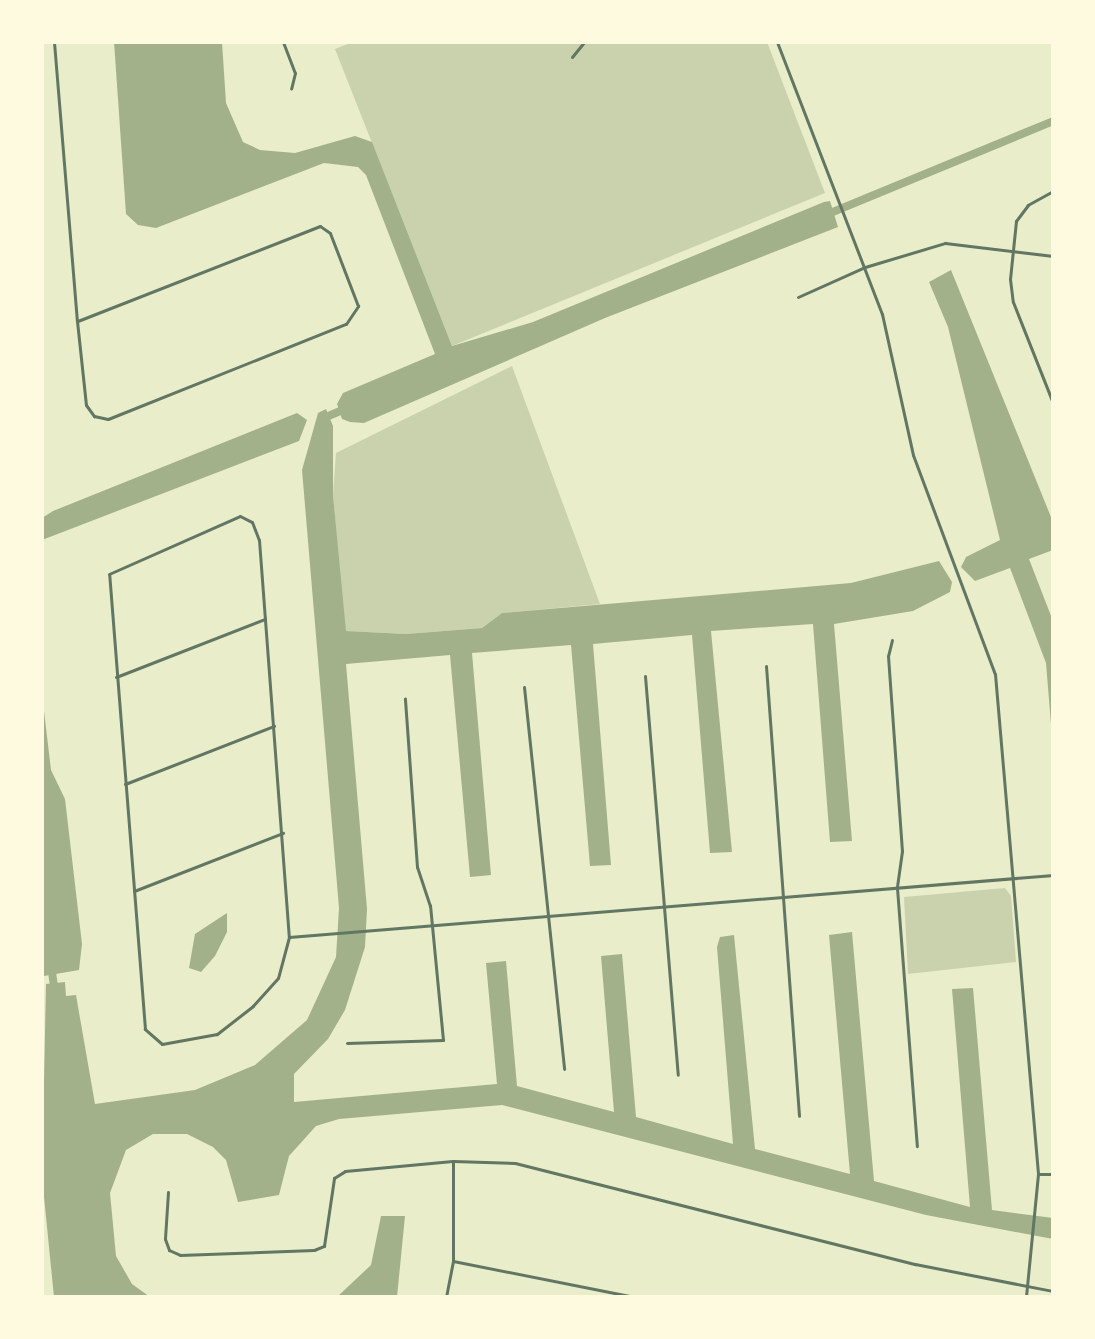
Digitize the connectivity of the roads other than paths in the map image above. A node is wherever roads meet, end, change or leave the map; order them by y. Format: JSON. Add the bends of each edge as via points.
{"nodes":[{"id":1,"x":54,"y":42,"type":"edge"},
{"id":2,"x":283,"y":42,"type":"edge"},
{"id":3,"x":584,"y":42,"type":"edge"},
{"id":4,"x":777,"y":42,"type":"edge"},
{"id":5,"x":572,"y":57,"type":"dead end"},
{"id":6,"x":291,"y":88,"type":"dead end"},
{"id":7,"x":1053,"y":191,"type":"edge"},
{"id":8,"x":1012,"y":250,"type":"junction"},
{"id":9,"x":1053,"y":256,"type":"edge"},
{"id":10,"x":865,"y":267,"type":"junction"},
{"id":11,"x":798,"y":297,"type":"dead end"},
{"id":12,"x":77,"y":321,"type":"junction"},
{"id":13,"x":1053,"y":403,"type":"edge"},
{"id":14,"x":265,"y":619,"type":"junction"},
{"id":15,"x":892,"y":640,"type":"dead end"},
{"id":16,"x":766,"y":666,"type":"dead end"},
{"id":17,"x":645,"y":676,"type":"dead end"},
{"id":18,"x":117,"y":677,"type":"junction"},
{"id":19,"x":524,"y":687,"type":"dead end"},
{"id":20,"x":405,"y":698,"type":"dead end"},
{"id":21,"x":274,"y":726,"type":"junction"},
{"id":22,"x":125,"y":784,"type":"junction"},
{"id":23,"x":283,"y":833,"type":"junction"},
{"id":24,"x":1053,"y":875,"type":"edge"},
{"id":25,"x":1014,"y":878,"type":"junction"},
{"id":26,"x":897,"y":888,"type":"junction"},
{"id":27,"x":134,"y":891,"type":"junction"},
{"id":28,"x":783,"y":899,"type":"junction"},
{"id":29,"x":666,"y":908,"type":"junction"},
{"id":30,"x":548,"y":917,"type":"junction"},
{"id":31,"x":433,"y":927,"type":"junction"},
{"id":32,"x":289,"y":937,"type":"junction"},
{"id":33,"x":346,"y":1043,"type":"dead end"},
{"id":34,"x":564,"y":1069,"type":"dead end"},
{"id":35,"x":678,"y":1075,"type":"dead end"},
{"id":36,"x":799,"y":1116,"type":"dead end"},
{"id":37,"x":917,"y":1146,"type":"dead end"},
{"id":38,"x":453,"y":1161,"type":"junction"},
{"id":39,"x":1038,"y":1173,"type":"junction"},
{"id":40,"x":1053,"y":1174,"type":"edge"},
{"id":41,"x":168,"y":1192,"type":"dead end"},
{"id":42,"x":453,"y":1261,"type":"junction"},
{"id":43,"x":1027,"y":1288,"type":"junction"},
{"id":44,"x":1053,"y":1291,"type":"edge"},
{"id":45,"x":446,"y":1297,"type":"edge"},
{"id":46,"x":634,"y":1297,"type":"edge"},
{"id":47,"x":1026,"y":1297,"type":"edge"}],
"edges":[{"from":1,"to":12,"type":"street"},
{"from":2,"to":6,"type":"street","via":[[295,73]]},
{"from":3,"to":5,"type":"street"},
{"from":4,"to":10,"type":"street"},
{"from":7,"to":8,"type":"street","via":[[1028,205],[1016,220]]},
{"from":8,"to":9,"type":"street"},
{"from":8,"to":10,"type":"street","via":[[945,243]]},
{"from":8,"to":13,"type":"street","via":[[1013,302]]},
{"from":10,"to":11,"type":"street"},
{"from":10,"to":25,"type":"street","via":[[893,356],[913,456],[995,674]]},
{"from":12,"to":12,"type":"street","via":[[320,226],[330,233],[358,306],[346,324],[108,419],[94,416],[86,405]]},
{"from":14,"to":18,"type":"street"},
{"from":14,"to":18,"type":"street","via":[[259,540],[252,522],[240,516],[109,574]]},
{"from":14,"to":21,"type":"street"},
{"from":15,"to":26,"type":"street","via":[[888,656],[902,851]]},
{"from":16,"to":28,"type":"street"},
{"from":17,"to":29,"type":"street"},
{"from":18,"to":22,"type":"street"},
{"from":19,"to":30,"type":"street"},
{"from":20,"to":31,"type":"street","via":[[417,867]]},
{"from":21,"to":22,"type":"street"},
{"from":21,"to":23,"type":"street"},
{"from":22,"to":27,"type":"street"},
{"from":23,"to":27,"type":"street"},
{"from":23,"to":32,"type":"street"},
{"from":24,"to":25,"type":"street"},
{"from":25,"to":26,"type":"street"},
{"from":25,"to":39,"type":"street"},
{"from":26,"to":28,"type":"street"},
{"from":26,"to":37,"type":"street"},
{"from":27,"to":32,"type":"street","via":[[145,1029],[162,1044],[217,1034],[278,978]]},
{"from":28,"to":29,"type":"street"},
{"from":28,"to":36,"type":"street"},
{"from":29,"to":30,"type":"street"},
{"from":29,"to":35,"type":"street"},
{"from":30,"to":31,"type":"street"},
{"from":30,"to":34,"type":"street"},
{"from":31,"to":32,"type":"street"},
{"from":31,"to":33,"type":"street","via":[[443,1040]]},
{"from":38,"to":41,"type":"street","via":[[345,1171],[334,1178],[324,1246],[314,1250],[180,1255],[169,1250],[165,1239]]},
{"from":38,"to":42,"type":"street"},
{"from":38,"to":43,"type":"street","via":[[554,1171]]},
{"from":39,"to":40,"type":"street"},
{"from":39,"to":43,"type":"street"},
{"from":42,"to":45,"type":"street"},
{"from":42,"to":46,"type":"street"},
{"from":43,"to":44,"type":"street"},
{"from":43,"to":47,"type":"street"}]}
